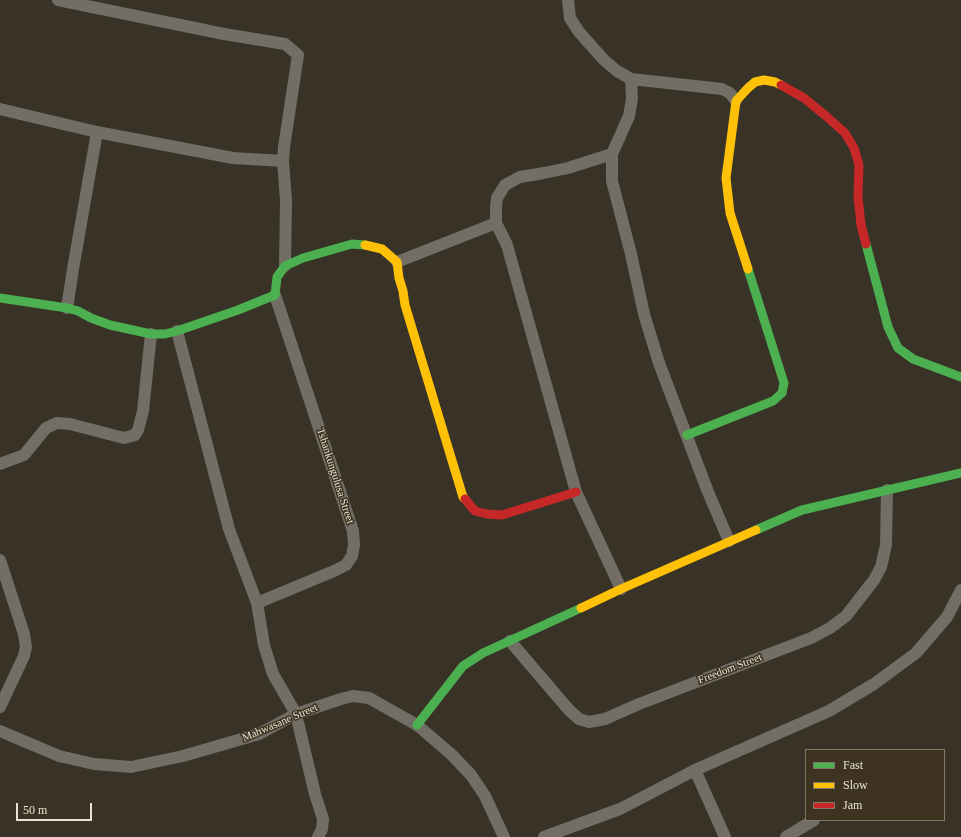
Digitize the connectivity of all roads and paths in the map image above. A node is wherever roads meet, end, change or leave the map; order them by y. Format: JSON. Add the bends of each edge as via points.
{"nodes":[{"id":1,"x":58,"y":0,"type":"edge"},
{"id":2,"x":568,"y":0,"type":"edge"},
{"id":3,"x":631,"y":79,"type":"junction"},
{"id":4,"x":736,"y":101,"type":"junction"},
{"id":5,"x":0,"y":109,"type":"edge"},
{"id":6,"x":97,"y":132,"type":"junction"},
{"id":7,"x":612,"y":154,"type":"junction"},
{"id":8,"x":283,"y":161,"type":"junction"},
{"id":9,"x":496,"y":223,"type":"junction"},
{"id":10,"x":398,"y":262,"type":"junction"},
{"id":11,"x":285,"y":266,"type":"junction"},
{"id":12,"x":275,"y":295,"type":"junction"},
{"id":13,"x":0,"y":298,"type":"edge"},
{"id":14,"x":67,"y":308,"type":"junction"},
{"id":15,"x":177,"y":331,"type":"junction"},
{"id":16,"x":151,"y":334,"type":"junction"},
{"id":17,"x":961,"y":377,"type":"edge"},
{"id":18,"x":687,"y":435,"type":"junction"},
{"id":19,"x":0,"y":464,"type":"edge"},
{"id":20,"x":961,"y":473,"type":"edge"},
{"id":21,"x":887,"y":490,"type":"junction"},
{"id":22,"x":576,"y":492,"type":"junction"},
{"id":23,"x":729,"y":541,"type":"junction"},
{"id":24,"x":0,"y":560,"type":"edge"},
{"id":25,"x":621,"y":589,"type":"junction"},
{"id":26,"x":961,"y":590,"type":"edge"},
{"id":27,"x":257,"y":603,"type":"junction"},
{"id":28,"x":510,"y":640,"type":"junction"},
{"id":29,"x":0,"y":707,"type":"edge"},
{"id":30,"x":296,"y":714,"type":"junction"},
{"id":31,"x":416,"y":725,"type":"junction"},
{"id":32,"x":0,"y":731,"type":"edge"},
{"id":33,"x":695,"y":770,"type":"junction"},
{"id":34,"x":812,"y":821,"type":"edge"},
{"id":35,"x":318,"y":837,"type":"edge"},
{"id":36,"x":504,"y":837,"type":"edge"},
{"id":37,"x":544,"y":837,"type":"edge"},
{"id":38,"x":725,"y":837,"type":"edge"},
{"id":39,"x":786,"y":837,"type":"edge"}],
"edges":[{"from":1,"to":8,"type":"street","via":[[285,44],[298,55]]},
{"from":2,"to":3,"type":"street","via":[[570,18],[579,32],[604,60]]},
{"from":3,"to":4,"type":"street","via":[[722,89],[730,93]]},
{"from":3,"to":7,"type":"street","via":[[632,98],[629,116]]},
{"from":4,"to":17,"type":"street","via":[[755,82],[775,82],[804,98],[845,132],[854,148],[859,165],[858,198],[861,225],[888,327],[898,348],[912,359]]},
{"from":4,"to":18,"type":"street","via":[[726,178],[730,213],[784,383],[782,393],[773,401]]},
{"from":5,"to":6,"type":"street"},
{"from":6,"to":8,"type":"street","via":[[233,158]]},
{"from":6,"to":14,"type":"street"},
{"from":7,"to":9,"type":"street","via":[[568,168],[520,177],[505,185],[496,206]]},
{"from":7,"to":18,"type":"street","via":[[612,182],[644,314],[659,363]]},
{"from":8,"to":11,"type":"street","via":[[286,202]]},
{"from":9,"to":10,"type":"street"},
{"from":9,"to":22,"type":"street","via":[[507,245]]},
{"from":10,"to":11,"type":"street","via":[[382,249],[352,244]]},
{"from":10,"to":22,"type":"street","via":[[405,305],[464,497],[469,505],[475,511],[502,514]]},
{"from":11,"to":12,"type":"street","via":[[277,277]]},
{"from":12,"to":15,"type":"street"},
{"from":12,"to":27,"type":"street","name":"Tshankungulusa Street","via":[[353,530],[354,545],[352,556],[346,565]]},
{"from":13,"to":14,"type":"street"},
{"from":14,"to":16,"type":"street","via":[[110,325]]},
{"from":15,"to":16,"type":"street"},
{"from":15,"to":27,"type":"street","via":[[229,529]]},
{"from":16,"to":19,"type":"street","via":[[143,411],[135,435],[124,438],[57,423],[46,428],[24,455]]},
{"from":18,"to":23,"type":"street"},
{"from":20,"to":21,"type":"street"},
{"from":21,"to":23,"type":"street","via":[[802,510]]},
{"from":21,"to":28,"type":"street","name":"Freedom Street","via":[[886,545],[881,567],[846,616],[811,638],[605,719],[589,722],[579,719],[569,710]]},
{"from":22,"to":25,"type":"street"},
{"from":23,"to":25,"type":"street"},
{"from":24,"to":29,"type":"street","via":[[26,647]]},
{"from":25,"to":28,"type":"street"},
{"from":26,"to":33,"type":"street","via":[[947,617],[916,653],[874,684],[829,711]]},
{"from":27,"to":30,"type":"street","via":[[264,645],[273,674]]},
{"from":28,"to":31,"type":"street","via":[[463,666]]},
{"from":30,"to":31,"type":"street","name":"Mahwasane Street","via":[[353,696],[369,698]]},
{"from":30,"to":32,"type":"street","name":"Mahwasane Street","via":[[258,734],[183,756],[131,767],[94,764],[59,756]]},
{"from":30,"to":35,"type":"street","via":[[323,819]]},
{"from":31,"to":36,"type":"street","name":"Mahwasane Street","via":[[451,754],[470,776],[485,796]]},
{"from":33,"to":37,"type":"street","via":[[620,809]]},
{"from":33,"to":38,"type":"street"},
{"from":34,"to":39,"type":"street"}]}
